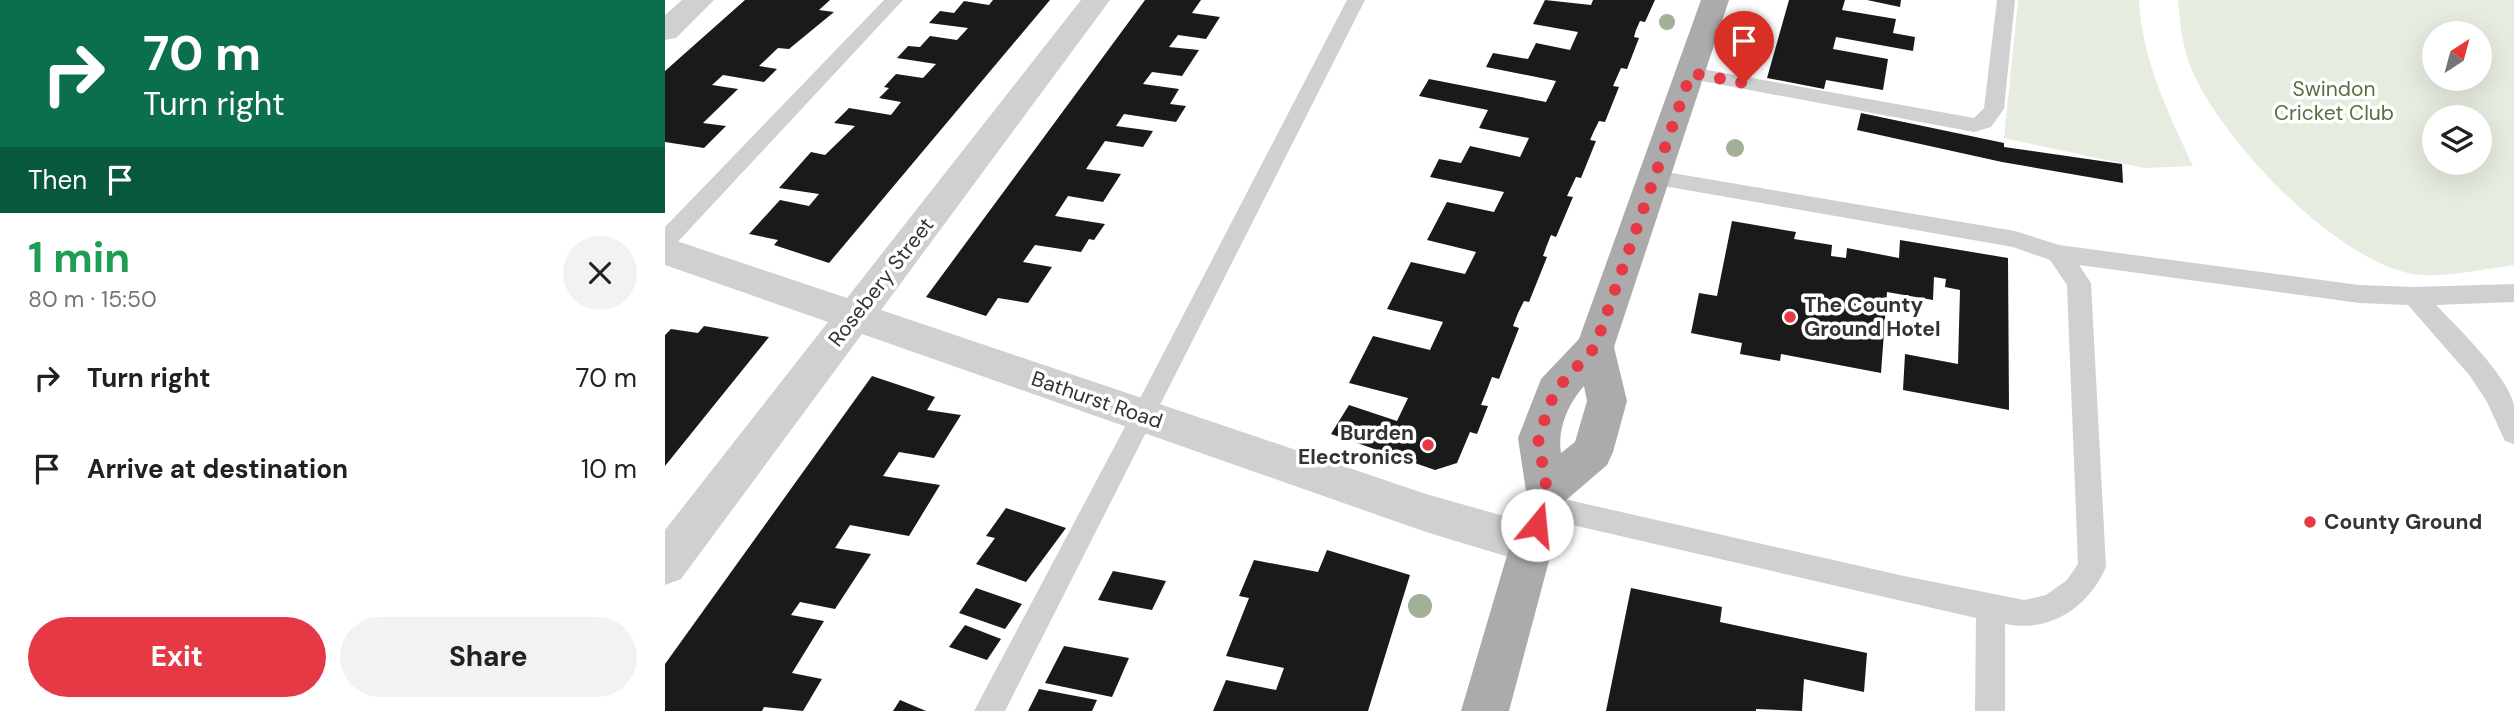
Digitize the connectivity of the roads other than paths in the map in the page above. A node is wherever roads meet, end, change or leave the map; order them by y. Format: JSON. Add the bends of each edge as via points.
{"nodes":[{"id":1,"x":700,"y":0,"type":"edge"},
{"id":2,"x":894,"y":0,"type":"edge"},
{"id":3,"x":1096,"y":0,"type":"edge"},
{"id":4,"x":1356,"y":0,"type":"edge"},
{"id":5,"x":1715,"y":0,"type":"edge"},
{"id":6,"x":2006,"y":0,"type":"edge"},
{"id":7,"x":665,"y":31,"type":"edge"},
{"id":8,"x":1691,"y":73,"type":"junction"},
{"id":9,"x":1654,"y":178,"type":"junction"},
{"id":10,"x":665,"y":241,"type":"edge"},
{"id":11,"x":665,"y":251,"type":"edge"},
{"id":12,"x":2058,"y":254,"type":"junction"},
{"id":13,"x":2514,"y":293,"type":"edge"},
{"id":14,"x":2414,"y":296,"type":"junction"},
{"id":15,"x":855,"y":316,"type":"junction"},
{"id":16,"x":1595,"y":347,"type":"junction"},
{"id":17,"x":1144,"y":416,"type":"junction"},
{"id":18,"x":2514,"y":433,"type":"edge"},
{"id":19,"x":1540,"y":514,"type":"junction"},
{"id":20,"x":665,"y":564,"type":"edge"},
{"id":21,"x":1991,"y":610,"type":"junction"},
{"id":22,"x":989,"y":711,"type":"edge"},
{"id":23,"x":1485,"y":711,"type":"edge"},
{"id":24,"x":1990,"y":711,"type":"edge"}],
"edges":[{"from":1,"to":7,"type":"street"},
{"from":2,"to":10,"type":"lane"},
{"from":3,"to":15,"type":"street","name":"Rosebery Street"},
{"from":4,"to":17,"type":"lane"},
{"from":5,"to":8,"type":"main road"},
{"from":6,"to":8,"type":"lane","via":[[1994,108],[1984,122],[1974,125]]},
{"from":8,"to":9,"type":"main road"},
{"from":9,"to":12,"type":"lane","via":[[2015,239]]},
{"from":9,"to":16,"type":"main road"},
{"from":11,"to":15,"type":"street","name":"Bathurst Road"},
{"from":12,"to":14,"type":"lane","via":[[2273,284]]},
{"from":12,"to":21,"type":"lane","via":[[2079,283],[2092,567],[2077,590],[2052,608],[2024,614]]},
{"from":13,"to":14,"type":"lane"},
{"from":14,"to":18,"type":"lane","via":[[2479,369]]},
{"from":15,"to":17,"type":"street","name":"Bathurst Road"},
{"from":15,"to":20,"type":"street","name":"Rosebery Street"},
{"from":16,"to":19,"type":"main road","via":[[1555,391],[1538,438]]},
{"from":16,"to":19,"type":"main road","via":[[1607,401],[1592,452]]},
{"from":17,"to":19,"type":"street","name":"Bathurst Road","via":[[1426,513]]},
{"from":17,"to":22,"type":"lane"},
{"from":19,"to":21,"type":"lane"},
{"from":19,"to":23,"type":"main road"},
{"from":21,"to":24,"type":"lane"}]}
